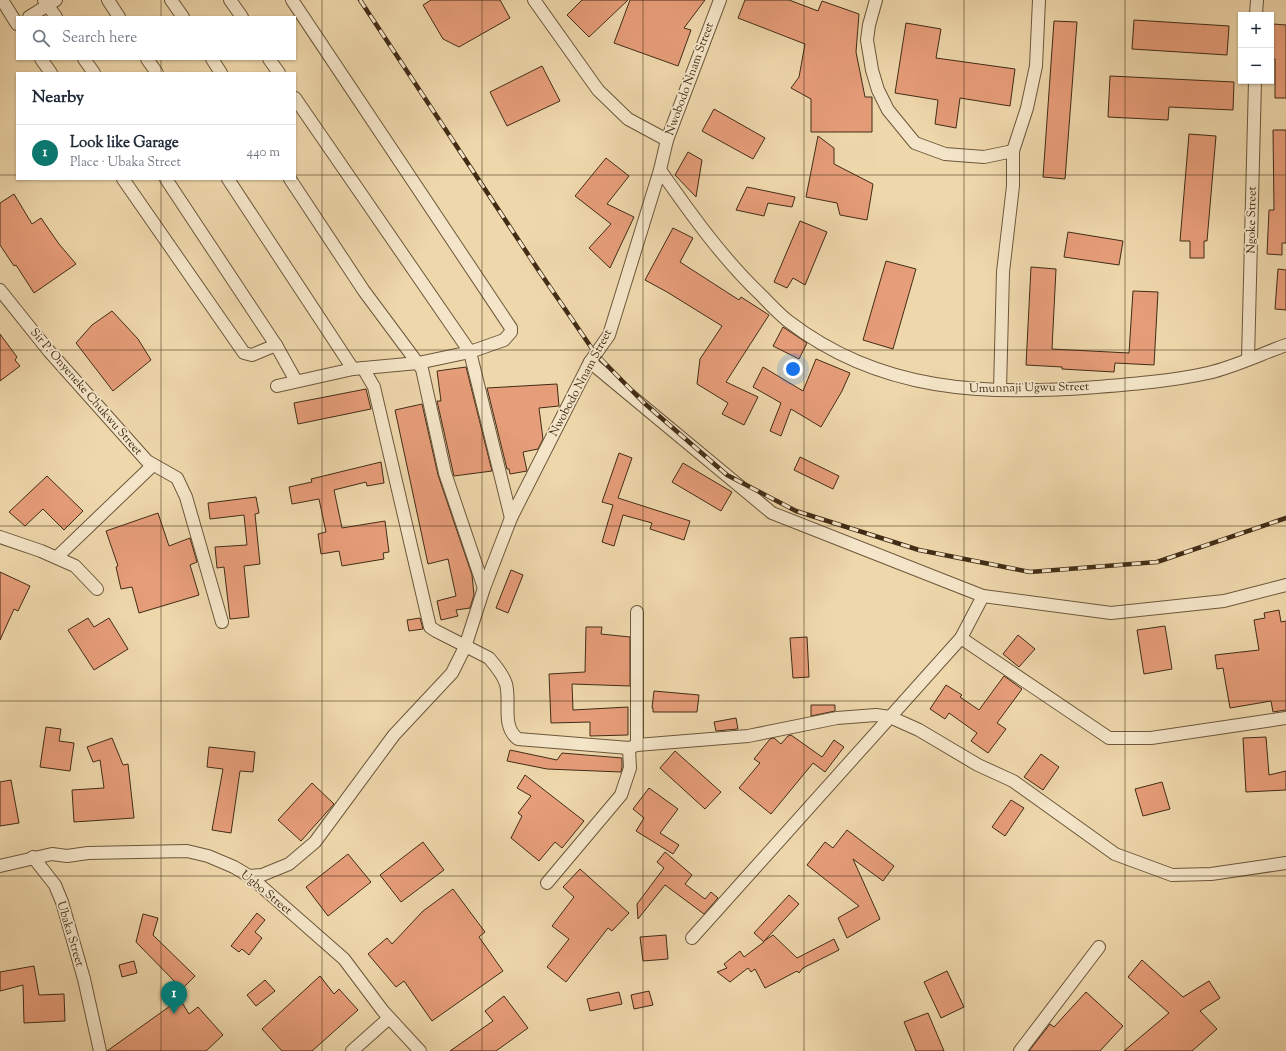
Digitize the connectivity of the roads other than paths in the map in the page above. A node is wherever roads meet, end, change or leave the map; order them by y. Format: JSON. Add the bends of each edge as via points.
{"nodes":[{"id":1,"x":2,"y":0,"type":"edge"},
{"id":2,"x":108,"y":0,"type":"edge"},
{"id":3,"x":171,"y":0,"type":"edge"},
{"id":4,"x":230,"y":0,"type":"edge"},
{"id":5,"x":292,"y":0,"type":"edge"},
{"id":6,"x":534,"y":0,"type":"edge"},
{"id":7,"x":720,"y":0,"type":"edge"},
{"id":8,"x":876,"y":0,"type":"edge"},
{"id":9,"x":1039,"y":0,"type":"edge"},
{"id":10,"x":1257,"y":0,"type":"edge"},
{"id":11,"x":49,"y":2,"type":"edge"},
{"id":12,"x":1256,"y":12,"type":"edge"},
{"id":13,"x":30,"y":16,"type":"edge"},
{"id":14,"x":56,"y":16,"type":"edge"},
{"id":15,"x":118,"y":16,"type":"edge"},
{"id":16,"x":182,"y":16,"type":"edge"},
{"id":17,"x":241,"y":16,"type":"edge"},
{"id":18,"x":16,"y":22,"type":"edge"},
{"id":19,"x":42,"y":60,"type":"edge"},
{"id":20,"x":85,"y":60,"type":"edge"},
{"id":21,"x":148,"y":60,"type":"edge"},
{"id":22,"x":213,"y":60,"type":"edge"},
{"id":23,"x":271,"y":60,"type":"edge"},
{"id":24,"x":50,"y":72,"type":"edge"},
{"id":25,"x":93,"y":72,"type":"edge"},
{"id":26,"x":156,"y":72,"type":"edge"},
{"id":27,"x":220,"y":72,"type":"edge"},
{"id":28,"x":278,"y":72,"type":"edge"},
{"id":29,"x":1255,"y":84,"type":"edge"},
{"id":30,"x":296,"y":99,"type":"edge"},
{"id":31,"x":667,"y":140,"type":"junction"},
{"id":32,"x":1013,"y":151,"type":"junction"},
{"id":33,"x":660,"y":170,"type":"junction"},
{"id":34,"x":124,"y":180,"type":"edge"},
{"id":35,"x":167,"y":180,"type":"edge"},
{"id":36,"x":229,"y":180,"type":"edge"},
{"id":37,"x":291,"y":180,"type":"edge"},
{"id":38,"x":0,"y":290,"type":"edge"},
{"id":39,"x":276,"y":345,"type":"junction"},
{"id":40,"x":1286,"y":345,"type":"edge"},
{"id":41,"x":470,"y":352,"type":"junction"},
{"id":42,"x":1248,"y":359,"type":"junction"},
{"id":43,"x":590,"y":362,"type":"junction"},
{"id":44,"x":418,"y":363,"type":"junction"},
{"id":45,"x":358,"y":368,"type":"junction"},
{"id":46,"x":296,"y":381,"type":"junction"},
{"id":47,"x":277,"y":386,"type":"dead end"},
{"id":48,"x":1000,"y":390,"type":"junction"},
{"id":49,"x":153,"y":465,"type":"junction"},
{"id":50,"x":511,"y":518,"type":"junction"},
{"id":51,"x":0,"y":537,"type":"edge"},
{"id":52,"x":57,"y":557,"type":"junction"},
{"id":53,"x":1286,"y":585,"type":"edge"},
{"id":54,"x":484,"y":588,"type":"junction"},
{"id":55,"x":98,"y":589,"type":"dead end"},
{"id":56,"x":983,"y":596,"type":"junction"},
{"id":57,"x":637,"y":612,"type":"dead end"},
{"id":58,"x":222,"y":622,"type":"dead end"},
{"id":59,"x":961,"y":638,"type":"junction"},
{"id":60,"x":465,"y":647,"type":"junction"},
{"id":61,"x":890,"y":717,"type":"junction"},
{"id":62,"x":1286,"y":718,"type":"edge"},
{"id":63,"x":633,"y":747,"type":"junction"},
{"id":64,"x":33,"y":857,"type":"junction"},
{"id":65,"x":1286,"y":863,"type":"edge"},
{"id":66,"x":0,"y":866,"type":"edge"},
{"id":67,"x":249,"y":876,"type":"junction"},
{"id":68,"x":547,"y":883,"type":"dead end"},
{"id":69,"x":692,"y":938,"type":"dead end"},
{"id":70,"x":1099,"y":947,"type":"dead end"},
{"id":71,"x":389,"y":1018,"type":"junction"},
{"id":72,"x":100,"y":1051,"type":"edge"},
{"id":73,"x":352,"y":1051,"type":"edge"},
{"id":74,"x":420,"y":1051,"type":"edge"},
{"id":75,"x":1020,"y":1051,"type":"edge"}],
"edges":[{"from":1,"to":18,"type":"street"},
{"from":2,"to":15,"type":"street"},
{"from":3,"to":16,"type":"street"},
{"from":4,"to":17,"type":"street"},
{"from":5,"to":41,"type":"street","via":[[511,328],[511,332],[504,340]]},
{"from":6,"to":31,"type":"street","via":[[598,90],[628,119]]},
{"from":7,"to":31,"type":"street","name":"Nwobodo Nnam Street"},
{"from":8,"to":32,"type":"street","via":[[868,25],[867,40],[872,70],[888,110],[916,143],[945,154],[984,157]]},
{"from":9,"to":32,"type":"street","via":[[1036,66],[1027,108]]},
{"from":10,"to":12,"type":"street"},
{"from":11,"to":13,"type":"street"},
{"from":11,"to":14,"type":"street"},
{"from":19,"to":24,"type":"street"},
{"from":20,"to":25,"type":"street"},
{"from":21,"to":26,"type":"street"},
{"from":22,"to":27,"type":"street"},
{"from":23,"to":28,"type":"street"},
{"from":29,"to":42,"type":"street","name":"Ngoke Street"},
{"from":30,"to":41,"type":"street"},
{"from":31,"to":33,"type":"street","name":"Nwobodo Nnam Street"},
{"from":32,"to":48,"type":"street","via":[[1013,186],[1003,272]]},
{"from":33,"to":43,"type":"street","name":"Nwobodo Nnam Street","via":[[609,334]]},
{"from":33,"to":48,"type":"street","name":"Umunnaji Ugwu Street","via":[[700,227],[739,274],[786,320],[812,338],[856,362],[886,373],[956,388]]},
{"from":34,"to":39,"type":"street","via":[[244,353],[252,355]]},
{"from":35,"to":39,"type":"street"},
{"from":36,"to":45,"type":"street"},
{"from":37,"to":44,"type":"street","via":[[364,291]]},
{"from":38,"to":49,"type":"street","name":"Sir P. Onyeneke Chukwu Street","via":[[48,350]]},
{"from":39,"to":46,"type":"street"},
{"from":40,"to":42,"type":"street","name":"Umunnaji Ugwu Street"},
{"from":41,"to":44,"type":"street"},
{"from":41,"to":50,"type":"street"},
{"from":42,"to":48,"type":"street","name":"Umunnaji Ugwu Street","via":[[1210,372],[1173,379],[1070,389]]},
{"from":43,"to":50,"type":"street","name":"Nwobodo Nnam Street"},
{"from":43,"to":56,"type":"street","via":[[772,514]]},
{"from":44,"to":45,"type":"street"},
{"from":44,"to":54,"type":"street","via":[[424,375],[446,473]]},
{"from":45,"to":46,"type":"street"},
{"from":45,"to":60,"type":"street","via":[[374,387],[430,627]]},
{"from":46,"to":47,"type":"street"},
{"from":49,"to":52,"type":"street"},
{"from":49,"to":58,"type":"street","name":"Sir P. Onyeneke Chukwu Street","via":[[171,473],[182,486]]},
{"from":50,"to":54,"type":"street","name":"Nwobodo Nnam Street"},
{"from":51,"to":52,"type":"street"},
{"from":52,"to":55,"type":"street","via":[[81,571]]},
{"from":53,"to":56,"type":"street","via":[[1224,601],[1111,614]]},
{"from":54,"to":60,"type":"street","name":"Nwobodo Nnam Street"},
{"from":56,"to":59,"type":"street"},
{"from":57,"to":63,"type":"street"},
{"from":59,"to":61,"type":"street"},
{"from":59,"to":62,"type":"street","via":[[1109,738],[1151,738]]},
{"from":60,"to":63,"type":"street","via":[[489,658],[505,682],[508,694],[508,723],[510,730],[518,739]]},
{"from":60,"to":67,"type":"street","name":"Nwobodo Nnam Street","via":[[452,673],[394,735],[316,842],[289,864],[262,875]]},
{"from":61,"to":63,"type":"street","via":[[876,715],[837,718],[748,736]]},
{"from":61,"to":65,"type":"street","via":[[1013,781],[1115,854],[1172,875],[1211,874]]},
{"from":61,"to":69,"type":"street"},
{"from":63,"to":68,"type":"street","via":[[630,768],[621,795]]},
{"from":64,"to":66,"type":"street"},
{"from":64,"to":67,"type":"street","name":"Ugbo Street","via":[[52,854],[67,856],[88,853],[187,851],[208,856]]},
{"from":64,"to":72,"type":"street","name":"Ubaka Street","via":[[55,885],[62,902],[84,979]]},
{"from":67,"to":71,"type":"street","name":"Ugbo Street","via":[[344,959]]},
{"from":70,"to":75,"type":"street"},
{"from":71,"to":73,"type":"street"},
{"from":71,"to":74,"type":"street","name":"Ugbo Street"}]}
